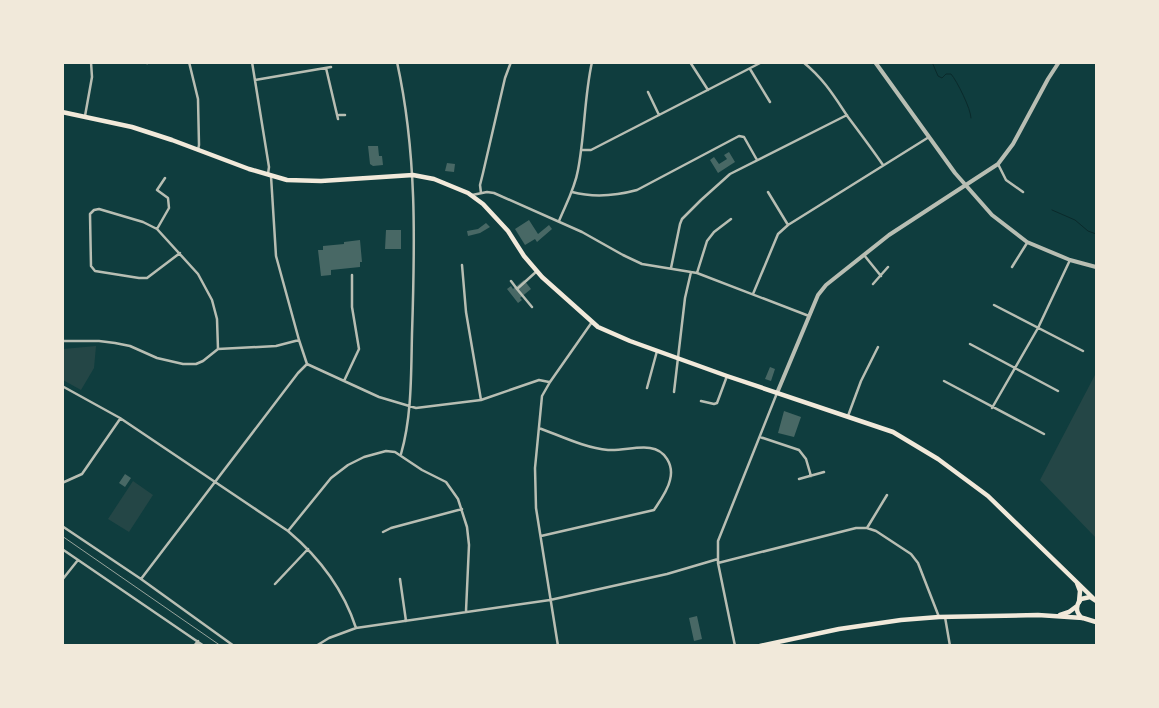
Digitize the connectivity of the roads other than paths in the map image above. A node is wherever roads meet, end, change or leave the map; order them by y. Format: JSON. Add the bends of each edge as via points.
{"nodes":[{"id":1,"x":92,"y":62,"type":"edge"},
{"id":2,"x":189,"y":62,"type":"edge"},
{"id":3,"x":252,"y":62,"type":"edge"},
{"id":4,"x":397,"y":62,"type":"edge"},
{"id":5,"x":510,"y":62,"type":"edge"},
{"id":6,"x":592,"y":62,"type":"edge"},
{"id":7,"x":690,"y":62,"type":"edge"},
{"id":8,"x":762,"y":62,"type":"edge"},
{"id":9,"x":803,"y":62,"type":"edge"},
{"id":10,"x":875,"y":62,"type":"edge"},
{"id":11,"x":1059,"y":62,"type":"edge"},
{"id":12,"x":331,"y":67,"type":"dead end"},
{"id":13,"x":326,"y":68,"type":"junction"},
{"id":14,"x":750,"y":69,"type":"junction"},
{"id":15,"x":255,"y":80,"type":"junction"},
{"id":16,"x":708,"y":90,"type":"junction"},
{"id":17,"x":648,"y":92,"type":"dead end"},
{"id":18,"x":770,"y":102,"type":"dead end"},
{"id":19,"x":62,"y":112,"type":"edge"},
{"id":20,"x":338,"y":115,"type":"junction"},
{"id":21,"x":345,"y":115,"type":"dead end"},
{"id":22,"x":659,"y":115,"type":"junction"},
{"id":23,"x":847,"y":115,"type":"junction"},
{"id":24,"x":85,"y":116,"type":"junction"},
{"id":25,"x":338,"y":119,"type":"dead end"},
{"id":26,"x":930,"y":137,"type":"junction"},
{"id":27,"x":198,"y":150,"type":"junction"},
{"id":28,"x":581,"y":150,"type":"junction"},
{"id":29,"x":756,"y":160,"type":"junction"},
{"id":30,"x":998,"y":164,"type":"junction"},
{"id":31,"x":883,"y":165,"type":"junction"},
{"id":32,"x":413,"y":175,"type":"junction"},
{"id":33,"x":270,"y":176,"type":"junction"},
{"id":34,"x":164,"y":178,"type":"dead end"},
{"id":35,"x":966,"y":186,"type":"junction"},
{"id":36,"x":572,"y":192,"type":"junction"},
{"id":37,"x":768,"y":192,"type":"dead end"},
{"id":38,"x":1023,"y":192,"type":"dead end"},
{"id":39,"x":481,"y":193,"type":"junction"},
{"id":40,"x":472,"y":195,"type":"junction"},
{"id":41,"x":731,"y":219,"type":"dead end"},
{"id":42,"x":559,"y":220,"type":"junction"},
{"id":43,"x":788,"y":225,"type":"junction"},
{"id":44,"x":157,"y":229,"type":"junction"},
{"id":45,"x":1027,"y":242,"type":"junction"},
{"id":46,"x":180,"y":253,"type":"junction"},
{"id":47,"x":864,"y":255,"type":"junction"},
{"id":48,"x":1070,"y":260,"type":"junction"},
{"id":49,"x":462,"y":265,"type":"dead end"},
{"id":50,"x":888,"y":267,"type":"dead end"},
{"id":51,"x":1012,"y":267,"type":"dead end"},
{"id":52,"x":1096,"y":267,"type":"edge"},
{"id":53,"x":671,"y":268,"type":"junction"},
{"id":54,"x":538,"y":271,"type":"junction"},
{"id":55,"x":691,"y":272,"type":"junction"},
{"id":56,"x":697,"y":274,"type":"junction"},
{"id":57,"x":352,"y":275,"type":"dead end"},
{"id":58,"x":880,"y":276,"type":"junction"},
{"id":59,"x":510,"y":281,"type":"dead end"},
{"id":60,"x":873,"y":284,"type":"dead end"},
{"id":61,"x":518,"y":289,"type":"junction"},
{"id":62,"x":753,"y":294,"type":"junction"},
{"id":63,"x":994,"y":305,"type":"dead end"},
{"id":64,"x":532,"y":307,"type":"dead end"},
{"id":65,"x":809,"y":316,"type":"junction"},
{"id":66,"x":592,"y":322,"type":"junction"},
{"id":67,"x":1038,"y":328,"type":"junction"},
{"id":68,"x":299,"y":340,"type":"junction"},
{"id":69,"x":62,"y":342,"type":"edge"},
{"id":70,"x":970,"y":344,"type":"dead end"},
{"id":71,"x":878,"y":348,"type":"dead end"},
{"id":72,"x":218,"y":349,"type":"junction"},
{"id":73,"x":657,"y":351,"type":"junction"},
{"id":74,"x":1083,"y":351,"type":"dead end"},
{"id":75,"x":679,"y":359,"type":"junction"},
{"id":76,"x":307,"y":364,"type":"junction"},
{"id":77,"x":1014,"y":367,"type":"junction"},
{"id":78,"x":727,"y":376,"type":"junction"},
{"id":79,"x":344,"y":381,"type":"junction"},
{"id":80,"x":944,"y":381,"type":"dead end"},
{"id":81,"x":550,"y":382,"type":"junction"},
{"id":82,"x":62,"y":386,"type":"edge"},
{"id":83,"x":647,"y":388,"type":"dead end"},
{"id":84,"x":1058,"y":391,"type":"dead end"},
{"id":85,"x":674,"y":392,"type":"dead end"},
{"id":86,"x":777,"y":393,"type":"junction"},
{"id":87,"x":481,"y":400,"type":"junction"},
{"id":88,"x":701,"y":401,"type":"dead end"},
{"id":89,"x":408,"y":406,"type":"junction"},
{"id":90,"x":992,"y":408,"type":"junction"},
{"id":91,"x":848,"y":416,"type":"junction"},
{"id":92,"x":120,"y":418,"type":"junction"},
{"id":93,"x":539,"y":428,"type":"junction"},
{"id":94,"x":1044,"y":434,"type":"dead end"},
{"id":95,"x":760,"y":437,"type":"junction"},
{"id":96,"x":401,"y":454,"type":"junction"},
{"id":97,"x":824,"y":472,"type":"dead end"},
{"id":98,"x":810,"y":476,"type":"junction"},
{"id":99,"x":799,"y":479,"type":"dead end"},
{"id":100,"x":215,"y":481,"type":"junction"},
{"id":101,"x":62,"y":483,"type":"edge"},
{"id":102,"x":887,"y":495,"type":"dead end"},
{"id":103,"x":462,"y":509,"type":"junction"},
{"id":104,"x":62,"y":526,"type":"edge"},
{"id":105,"x":867,"y":528,"type":"junction"},
{"id":106,"x":288,"y":531,"type":"junction"},
{"id":107,"x":383,"y":532,"type":"dead end"},
{"id":108,"x":541,"y":536,"type":"junction"},
{"id":109,"x":309,"y":548,"type":"junction"},
{"id":110,"x":62,"y":549,"type":"edge"},
{"id":111,"x":78,"y":560,"type":"junction"},
{"id":112,"x":718,"y":561,"type":"junction"},
{"id":113,"x":141,"y":579,"type":"junction"},
{"id":114,"x":400,"y":579,"type":"dead end"},
{"id":115,"x":62,"y":580,"type":"edge"},
{"id":116,"x":1076,"y":582,"type":"junction"},
{"id":117,"x":275,"y":584,"type":"dead end"},
{"id":118,"x":1095,"y":599,"type":"edge"},
{"id":119,"x":550,"y":600,"type":"junction"},
{"id":120,"x":1078,"y":604,"type":"junction"},
{"id":121,"x":466,"y":611,"type":"junction"},
{"id":122,"x":1059,"y":616,"type":"junction"},
{"id":123,"x":938,"y":617,"type":"junction"},
{"id":124,"x":945,"y":617,"type":"junction"},
{"id":125,"x":1083,"y":618,"type":"junction"},
{"id":126,"x":406,"y":621,"type":"junction"},
{"id":127,"x":1096,"y":622,"type":"edge"},
{"id":128,"x":356,"y":628,"type":"junction"},
{"id":129,"x":198,"y":641,"type":"junction"},
{"id":130,"x":194,"y":646,"type":"edge"},
{"id":131,"x":204,"y":646,"type":"edge"},
{"id":132,"x":234,"y":646,"type":"edge"},
{"id":133,"x":316,"y":646,"type":"edge"},
{"id":134,"x":558,"y":646,"type":"edge"},
{"id":135,"x":735,"y":646,"type":"edge"},
{"id":136,"x":760,"y":646,"type":"edge"},
{"id":137,"x":950,"y":646,"type":"edge"}],
"edges":[{"from":1,"to":24,"type":"street"},
{"from":2,"to":27,"type":"street","via":[[198,99]]},
{"from":3,"to":15,"type":"street"},
{"from":4,"to":32,"type":"street"},
{"from":5,"to":39,"type":"street","via":[[480,185]]},
{"from":6,"to":28,"type":"street"},
{"from":7,"to":16,"type":"street"},
{"from":8,"to":14,"type":"street"},
{"from":9,"to":23,"type":"street","via":[[834,94]]},
{"from":10,"to":26,"type":"street"},
{"from":11,"to":30,"type":"street","via":[[1013,144]]},
{"from":12,"to":13,"type":"street"},
{"from":13,"to":15,"type":"street"},
{"from":13,"to":20,"type":"street"},
{"from":14,"to":16,"type":"street"},
{"from":14,"to":18,"type":"street"},
{"from":15,"to":33,"type":"street"},
{"from":16,"to":22,"type":"street"},
{"from":17,"to":22,"type":"street"},
{"from":19,"to":24,"type":"main road"},
{"from":20,"to":21,"type":"street"},
{"from":20,"to":25,"type":"street"},
{"from":22,"to":28,"type":"street","via":[[591,150]]},
{"from":23,"to":29,"type":"street"},
{"from":23,"to":31,"type":"street"},
{"from":24,"to":27,"type":"main road","via":[[132,126]]},
{"from":26,"to":31,"type":"street"},
{"from":26,"to":35,"type":"street"},
{"from":27,"to":33,"type":"main road"},
{"from":28,"to":36,"type":"street"},
{"from":29,"to":36,"type":"street","via":[[744,137],[739,136],[637,190],[603,196]]},
{"from":29,"to":53,"type":"street","via":[[721,181],[682,219]]},
{"from":30,"to":35,"type":"street"},
{"from":30,"to":38,"type":"street","via":[[1006,180]]},
{"from":31,"to":43,"type":"street"},
{"from":32,"to":33,"type":"main road","via":[[321,181]]},
{"from":32,"to":40,"type":"main road","via":[[434,179]]},
{"from":32,"to":89,"type":"street","via":[[414,268]]},
{"from":33,"to":68,"type":"street","via":[[276,256]]},
{"from":34,"to":44,"type":"street","via":[[157,190],[168,198],[169,208]]},
{"from":35,"to":45,"type":"street","via":[[992,215]]},
{"from":35,"to":47,"type":"street"},
{"from":36,"to":42,"type":"street"},
{"from":37,"to":43,"type":"street"},
{"from":39,"to":40,"type":"street"},
{"from":39,"to":42,"type":"street","via":[[494,194]]},
{"from":40,"to":54,"type":"main road","via":[[508,232]]},
{"from":41,"to":56,"type":"street","via":[[708,241]]},
{"from":42,"to":53,"type":"street","via":[[642,264]]},
{"from":43,"to":62,"type":"street","via":[[778,234]]},
{"from":44,"to":46,"type":"street"},
{"from":44,"to":46,"type":"street","via":[[99,208],[94,210],[90,214],[91,266],[95,271],[147,278]]},
{"from":45,"to":48,"type":"street"},
{"from":45,"to":51,"type":"street"},
{"from":46,"to":72,"type":"street","via":[[198,274],[212,300],[217,319]]},
{"from":47,"to":58,"type":"street"},
{"from":47,"to":65,"type":"street","via":[[826,286],[818,295]]},
{"from":48,"to":52,"type":"street"},
{"from":48,"to":67,"type":"street"},
{"from":49,"to":87,"type":"street","via":[[466,312]]},
{"from":50,"to":58,"type":"street"},
{"from":53,"to":55,"type":"street"},
{"from":54,"to":61,"type":"street"},
{"from":54,"to":66,"type":"main road"},
{"from":55,"to":56,"type":"street"},
{"from":55,"to":75,"type":"street"},
{"from":56,"to":62,"type":"street"},
{"from":57,"to":79,"type":"street","via":[[352,307],[359,349]]},
{"from":58,"to":60,"type":"street"},
{"from":59,"to":61,"type":"street"},
{"from":61,"to":64,"type":"street"},
{"from":62,"to":65,"type":"street"},
{"from":63,"to":67,"type":"street"},
{"from":65,"to":86,"type":"street"},
{"from":66,"to":73,"type":"main road"},
{"from":66,"to":81,"type":"street"},
{"from":67,"to":74,"type":"street"},
{"from":67,"to":77,"type":"street"},
{"from":68,"to":72,"type":"street","via":[[276,346]]},
{"from":68,"to":76,"type":"street"},
{"from":69,"to":72,"type":"street","via":[[115,342],[182,364],[196,364]]},
{"from":70,"to":77,"type":"street"},
{"from":71,"to":91,"type":"street"},
{"from":73,"to":75,"type":"main road"},
{"from":73,"to":83,"type":"street"},
{"from":75,"to":78,"type":"main road"},
{"from":75,"to":85,"type":"street"},
{"from":76,"to":79,"type":"street"},
{"from":76,"to":100,"type":"street"},
{"from":77,"to":84,"type":"street"},
{"from":77,"to":90,"type":"street"},
{"from":78,"to":86,"type":"main road"},
{"from":78,"to":88,"type":"street","via":[[717,403]]},
{"from":79,"to":89,"type":"street"},
{"from":80,"to":90,"type":"street"},
{"from":81,"to":87,"type":"street","via":[[539,380]]},
{"from":81,"to":93,"type":"street","via":[[542,396]]},
{"from":82,"to":92,"type":"street"},
{"from":86,"to":91,"type":"main road"},
{"from":86,"to":95,"type":"street"},
{"from":87,"to":89,"type":"street","via":[[421,409]]},
{"from":89,"to":96,"type":"street"},
{"from":90,"to":94,"type":"street"},
{"from":91,"to":116,"type":"main road","via":[[893,432],[959,474],[988,496]]},
{"from":92,"to":100,"type":"street"},
{"from":92,"to":101,"type":"street","via":[[82,474]]},
{"from":93,"to":108,"type":"street","via":[[535,468],[536,508]]},
{"from":93,"to":108,"type":"street","via":[[596,448],[651,448],[664,454],[671,470],[670,480],[654,510]]},
{"from":95,"to":98,"type":"street","via":[[799,450],[806,459]]},
{"from":95,"to":112,"type":"street","via":[[718,541]]},
{"from":96,"to":103,"type":"street","via":[[446,482]]},
{"from":96,"to":106,"type":"street","via":[[386,451],[348,465],[331,478]]},
{"from":97,"to":98,"type":"street"},
{"from":98,"to":99,"type":"street"},
{"from":100,"to":106,"type":"street"},
{"from":100,"to":113,"type":"street"},
{"from":102,"to":105,"type":"street"},
{"from":103,"to":107,"type":"street"},
{"from":103,"to":121,"type":"street","via":[[469,545]]},
{"from":104,"to":113,"type":"street"},
{"from":105,"to":112,"type":"street"},
{"from":105,"to":123,"type":"street","via":[[884,535],[914,558]]},
{"from":106,"to":109,"type":"street"},
{"from":108,"to":119,"type":"street"},
{"from":109,"to":117,"type":"street"},
{"from":109,"to":128,"type":"street","via":[[333,580]]},
{"from":110,"to":111,"type":"street"},
{"from":111,"to":115,"type":"street"},
{"from":111,"to":129,"type":"street"},
{"from":112,"to":119,"type":"street"},
{"from":112,"to":135,"type":"street"},
{"from":113,"to":132,"type":"street"},
{"from":114,"to":126,"type":"street"},
{"from":116,"to":118,"type":"main road"},
{"from":116,"to":120,"type":"main road","via":[[1080,592]]},
{"from":118,"to":120,"type":"main road","via":[[1084,598]]},
{"from":119,"to":121,"type":"street"},
{"from":119,"to":134,"type":"street"},
{"from":120,"to":122,"type":"main road"},
{"from":120,"to":125,"type":"main road","via":[[1077,613]]},
{"from":121,"to":126,"type":"street"},
{"from":122,"to":124,"type":"main road"},
{"from":122,"to":125,"type":"main road"},
{"from":123,"to":124,"type":"main road"},
{"from":123,"to":136,"type":"main road","via":[[839,630]]},
{"from":124,"to":137,"type":"street"},
{"from":125,"to":127,"type":"main road"},
{"from":126,"to":128,"type":"street"},
{"from":128,"to":133,"type":"street"},
{"from":129,"to":130,"type":"street"},
{"from":129,"to":131,"type":"street"}]}
